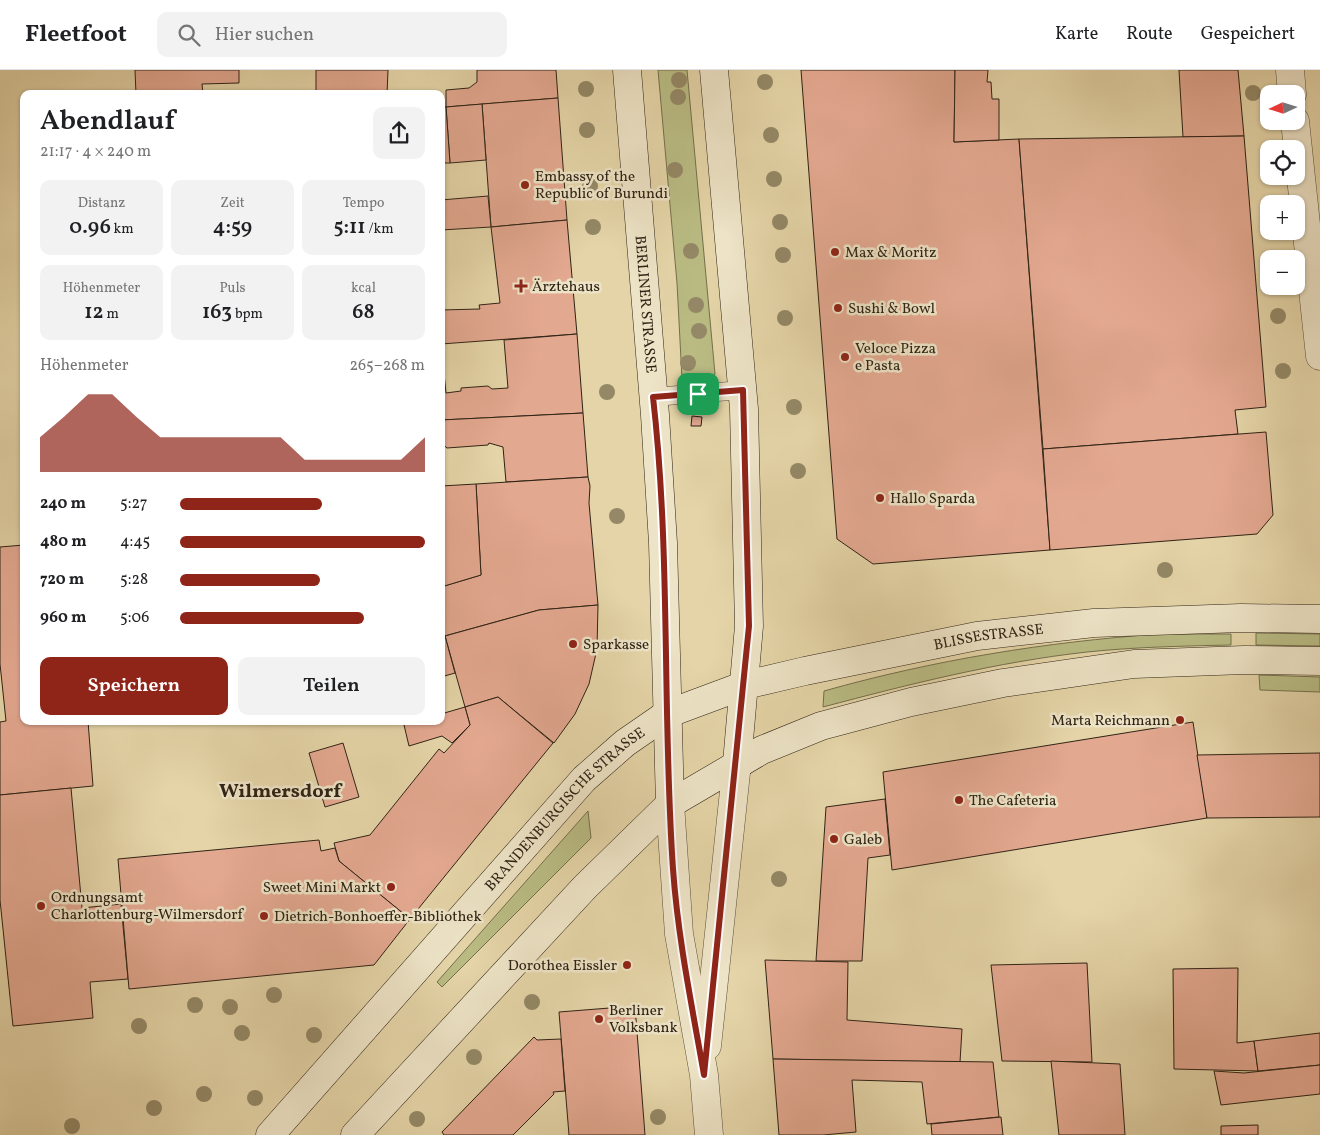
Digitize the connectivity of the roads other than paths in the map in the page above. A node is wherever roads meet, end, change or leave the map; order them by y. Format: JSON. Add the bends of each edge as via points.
{"nodes":[{"id":1,"x":627,"y":70,"type":"edge"},
{"id":2,"x":714,"y":70,"type":"edge"},
{"id":3,"x":1290,"y":70,"type":"edge"},
{"id":4,"x":1291,"y":85,"type":"edge"},
{"id":5,"x":1296,"y":130,"type":"edge"},
{"id":6,"x":1320,"y":356,"type":"edge"},
{"id":7,"x":743,"y":390,"type":"junction"},
{"id":8,"x":653,"y":397,"type":"junction"},
{"id":9,"x":1320,"y":617,"type":"edge"},
{"id":10,"x":1320,"y":661,"type":"edge"},
{"id":11,"x":745,"y":685,"type":"junction"},
{"id":12,"x":667,"y":714,"type":"junction"},
{"id":13,"x":736,"y":763,"type":"junction"},
{"id":14,"x":670,"y":804,"type":"junction"},
{"id":15,"x":704,"y":1075,"type":"junction"},
{"id":16,"x":270,"y":1135,"type":"edge"},
{"id":17,"x":355,"y":1135,"type":"edge"},
{"id":18,"x":709,"y":1135,"type":"edge"}],
"edges":[{"from":1,"to":8,"type":"main road","name":"BERLINER STRASSE"},
{"from":2,"to":7,"type":"main road","name":"BERLINER STRASSE"},
{"from":3,"to":4,"type":"main road"},
{"from":5,"to":6,"type":"main road"},
{"from":7,"to":8,"type":"lane"},
{"from":7,"to":11,"type":"main road","name":"BERLINER STRASSE","via":[[749,608]]},
{"from":8,"to":12,"type":"main road","name":"BERLINER STRASSE","via":[[663,543]]},
{"from":9,"to":11,"type":"main road","name":"BLISSESTRASSE","via":[[1103,622],[977,636]]},
{"from":10,"to":13,"type":"main road","via":[[1134,664],[1003,683],[911,702],[821,726]]},
{"from":11,"to":12,"type":"main road","name":"BLISSESTRASSE"},
{"from":11,"to":13,"type":"main road","name":"BERLINER STRASSE"},
{"from":12,"to":14,"type":"main road","name":"BERLINER STRASSE"},
{"from":12,"to":16,"type":"main road","name":"BRANDENBURGISCHE STRASSE","via":[[625,743],[584,779]]},
{"from":13,"to":14,"type":"main road"},
{"from":13,"to":15,"type":"main road","name":"BERLINER STRASSE"},
{"from":14,"to":15,"type":"main road","name":"BERLINER STRASSE","via":[[679,934]]},
{"from":14,"to":17,"type":"main road","via":[[584,887]]},
{"from":15,"to":18,"type":"main road","name":"BERLINER STRASSE"}]}
